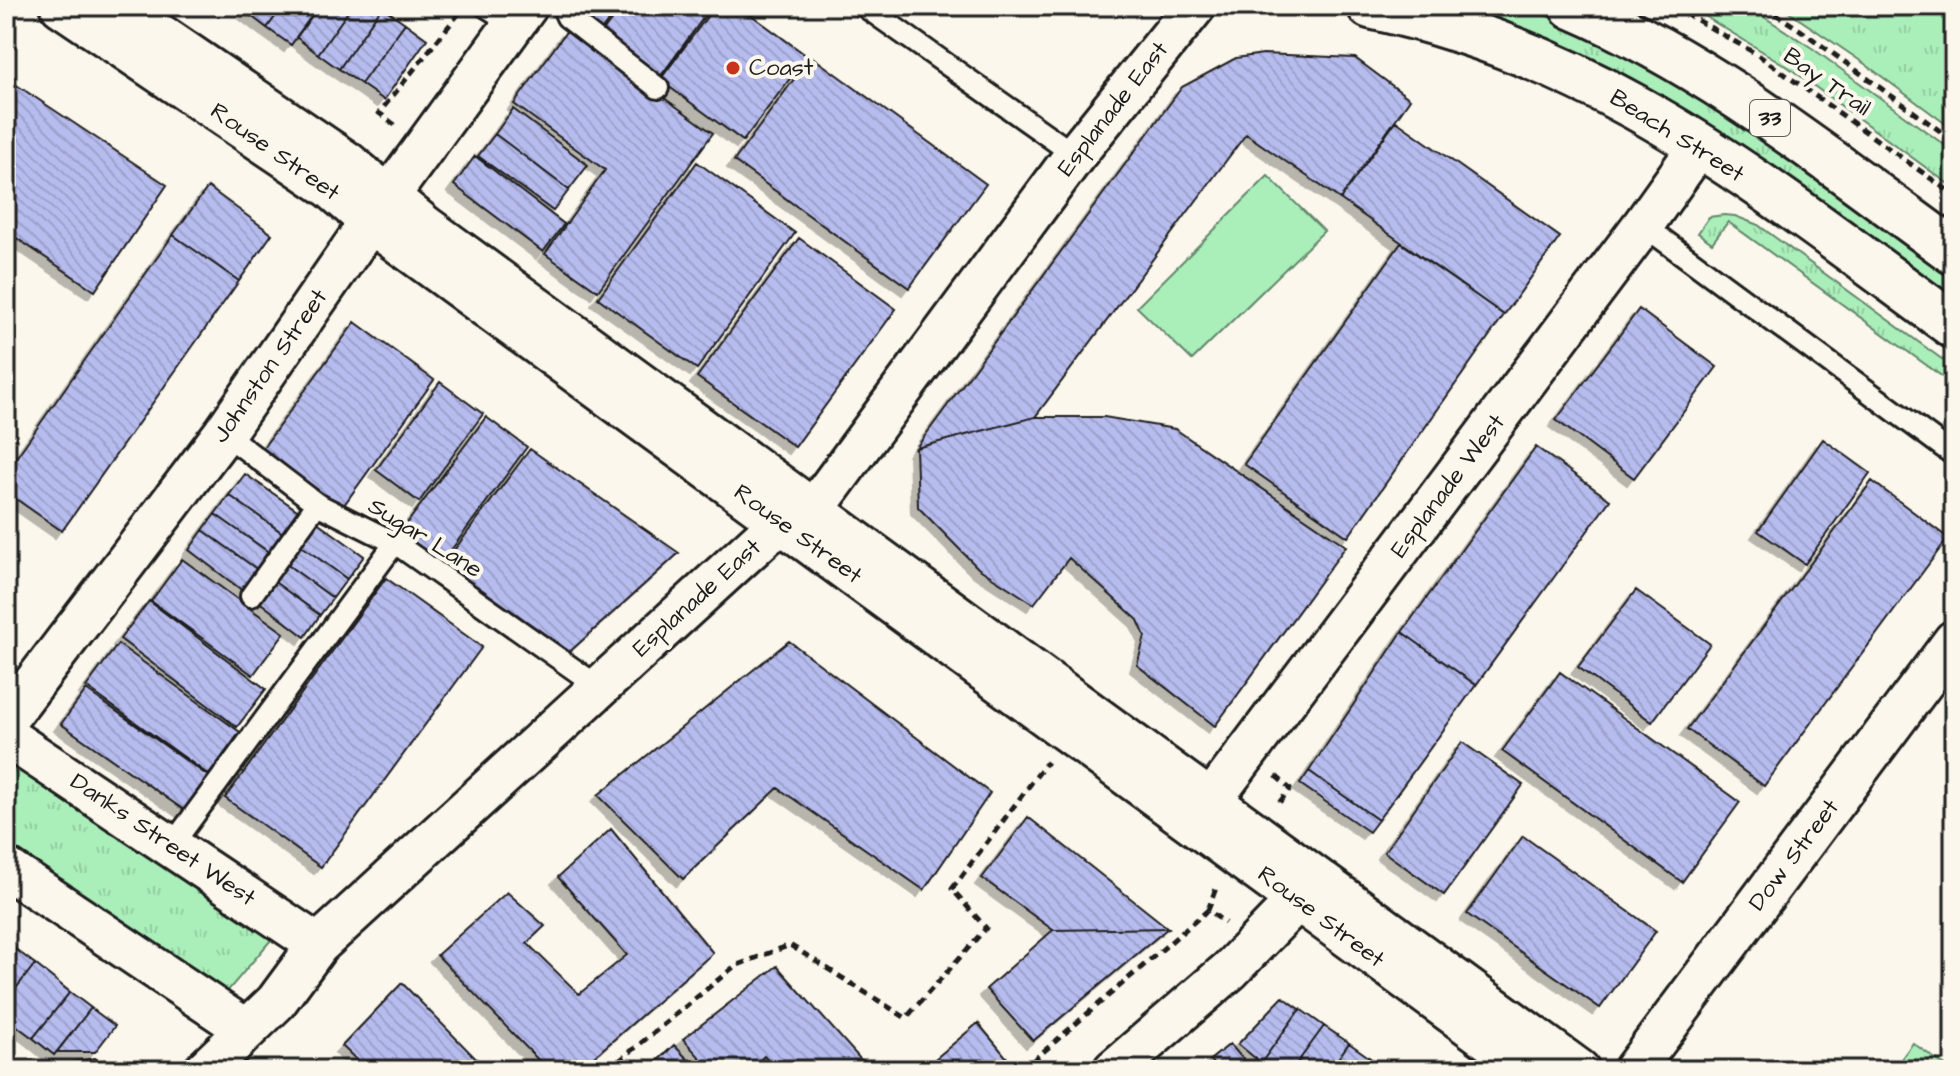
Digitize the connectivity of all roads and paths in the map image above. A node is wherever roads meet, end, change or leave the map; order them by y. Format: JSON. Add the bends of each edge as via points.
{"nodes":[{"id":1,"x":61,"y":6,"type":"edge"},
{"id":2,"x":118,"y":6,"type":"edge"},
{"id":3,"x":562,"y":6,"type":"edge"},
{"id":4,"x":864,"y":6,"type":"edge"},
{"id":5,"x":1195,"y":6,"type":"edge"},
{"id":6,"x":1370,"y":6,"type":"edge"},
{"id":7,"x":1572,"y":6,"type":"edge"},
{"id":8,"x":1673,"y":6,"type":"edge"},
{"id":9,"x":1763,"y":6,"type":"edge"},
{"id":10,"x":509,"y":12,"type":"edge"},
{"id":11,"x":658,"y":88,"type":"dead end"},
{"id":12,"x":1954,"y":141,"type":"edge"},
{"id":13,"x":1700,"y":145,"type":"junction"},
{"id":14,"x":1075,"y":155,"type":"junction"},
{"id":15,"x":1954,"y":195,"type":"edge"},
{"id":16,"x":379,"y":210,"type":"junction"},
{"id":17,"x":1643,"y":225,"type":"junction"},
{"id":18,"x":1954,"y":252,"type":"edge"},
{"id":19,"x":1954,"y":326,"type":"edge"},
{"id":20,"x":224,"y":433,"type":"junction"},
{"id":21,"x":1954,"y":455,"type":"edge"},
{"id":22,"x":317,"y":504,"type":"junction"},
{"id":23,"x":800,"y":517,"type":"junction"},
{"id":24,"x":395,"y":543,"type":"junction"},
{"id":25,"x":251,"y":596,"type":"dead end"},
{"id":26,"x":1954,"y":641,"type":"edge"},
{"id":27,"x":599,"y":687,"type":"junction"},
{"id":28,"x":6,"y":720,"type":"edge"},
{"id":29,"x":1069,"y":732,"type":"junction"},
{"id":30,"x":6,"y":736,"type":"edge"},
{"id":31,"x":1203,"y":812,"type":"junction"},
{"id":32,"x":172,"y":845,"type":"junction"},
{"id":33,"x":6,"y":868,"type":"edge"},
{"id":34,"x":1308,"y":890,"type":"junction"},
{"id":35,"x":318,"y":945,"type":"junction"},
{"id":36,"x":1255,"y":946,"type":"junction"},
{"id":37,"x":247,"y":1030,"type":"junction"},
{"id":38,"x":205,"y":1070,"type":"edge"},
{"id":39,"x":608,"y":1070,"type":"edge"},
{"id":40,"x":1022,"y":1070,"type":"edge"},
{"id":41,"x":1114,"y":1070,"type":"edge"},
{"id":42,"x":1530,"y":1070,"type":"edge"},
{"id":43,"x":1579,"y":1070,"type":"edge"},
{"id":44,"x":1634,"y":1070,"type":"edge"}],
"edges":[{"from":1,"to":16,"type":"street","name":"Rouse Street","via":[[331,188]]},
{"from":2,"to":16,"type":"street","name":"Rouse Street","via":[[347,162]]},
{"from":3,"to":11,"type":"lane","via":[[567,17]]},
{"from":4,"to":14,"type":"lane"},
{"from":5,"to":14,"type":"street","name":"Esplanade East"},
{"from":6,"to":13,"type":"main road","name":"Beach Street","via":[[1449,27],[1544,62]]},
{"from":7,"to":18,"type":"main road","number":"33","via":[[1715,81]]},
{"from":8,"to":15,"type":"path","name":"Bay Trail","via":[[1758,55]]},
{"from":9,"to":12,"type":"path"},
{"from":10,"to":16,"type":"street","name":"Johnston Street"},
{"from":13,"to":17,"type":"street","name":"Esplanade West"},
{"from":13,"to":19,"type":"main road","name":"Beach Street"},
{"from":14,"to":23,"type":"street","name":"Esplanade East"},
{"from":16,"to":20,"type":"street","name":"Johnston Street"},
{"from":16,"to":23,"type":"street","name":"Rouse Street"},
{"from":17,"to":21,"type":"lane"},
{"from":17,"to":31,"type":"street","name":"Esplanade West"},
{"from":20,"to":22,"type":"lane","name":"Sugar Lane"},
{"from":20,"to":28,"type":"street","name":"Johnston Street"},
{"from":22,"to":24,"type":"lane","name":"Sugar Lane"},
{"from":22,"to":25,"type":"lane"},
{"from":23,"to":27,"type":"street","name":"Esplanade East","via":[[767,534]]},
{"from":23,"to":29,"type":"street","name":"Rouse Street"},
{"from":23,"to":31,"type":"street","name":"Rouse Street"},
{"from":24,"to":27,"type":"lane","name":"Sugar Lane"},
{"from":24,"to":32,"type":"lane"},
{"from":26,"to":44,"type":"street","name":"Dow Street"},
{"from":27,"to":35,"type":"street","name":"Esplanade East"},
{"from":29,"to":31,"type":"street","name":"Rouse Street"},
{"from":29,"to":39,"type":"path","via":[[952,889],[986,928],[906,1018],[790,945],[735,966]]},
{"from":30,"to":32,"type":"street","name":"Danks Street West"},
{"from":31,"to":34,"type":"street","name":"Rouse Street"},
{"from":32,"to":35,"type":"street","name":"Danks Street West"},
{"from":33,"to":37,"type":"street"},
{"from":34,"to":36,"type":"street"},
{"from":34,"to":42,"type":"street","name":"Rouse Street"},
{"from":34,"to":43,"type":"street","name":"Rouse Street"},
{"from":35,"to":37,"type":"street","name":"Esplanade East","via":[[276,1002]]},
{"from":36,"to":40,"type":"path","via":[[1208,910]]},
{"from":36,"to":41,"type":"street"},
{"from":37,"to":38,"type":"street","name":"Esplanade East"}]}
